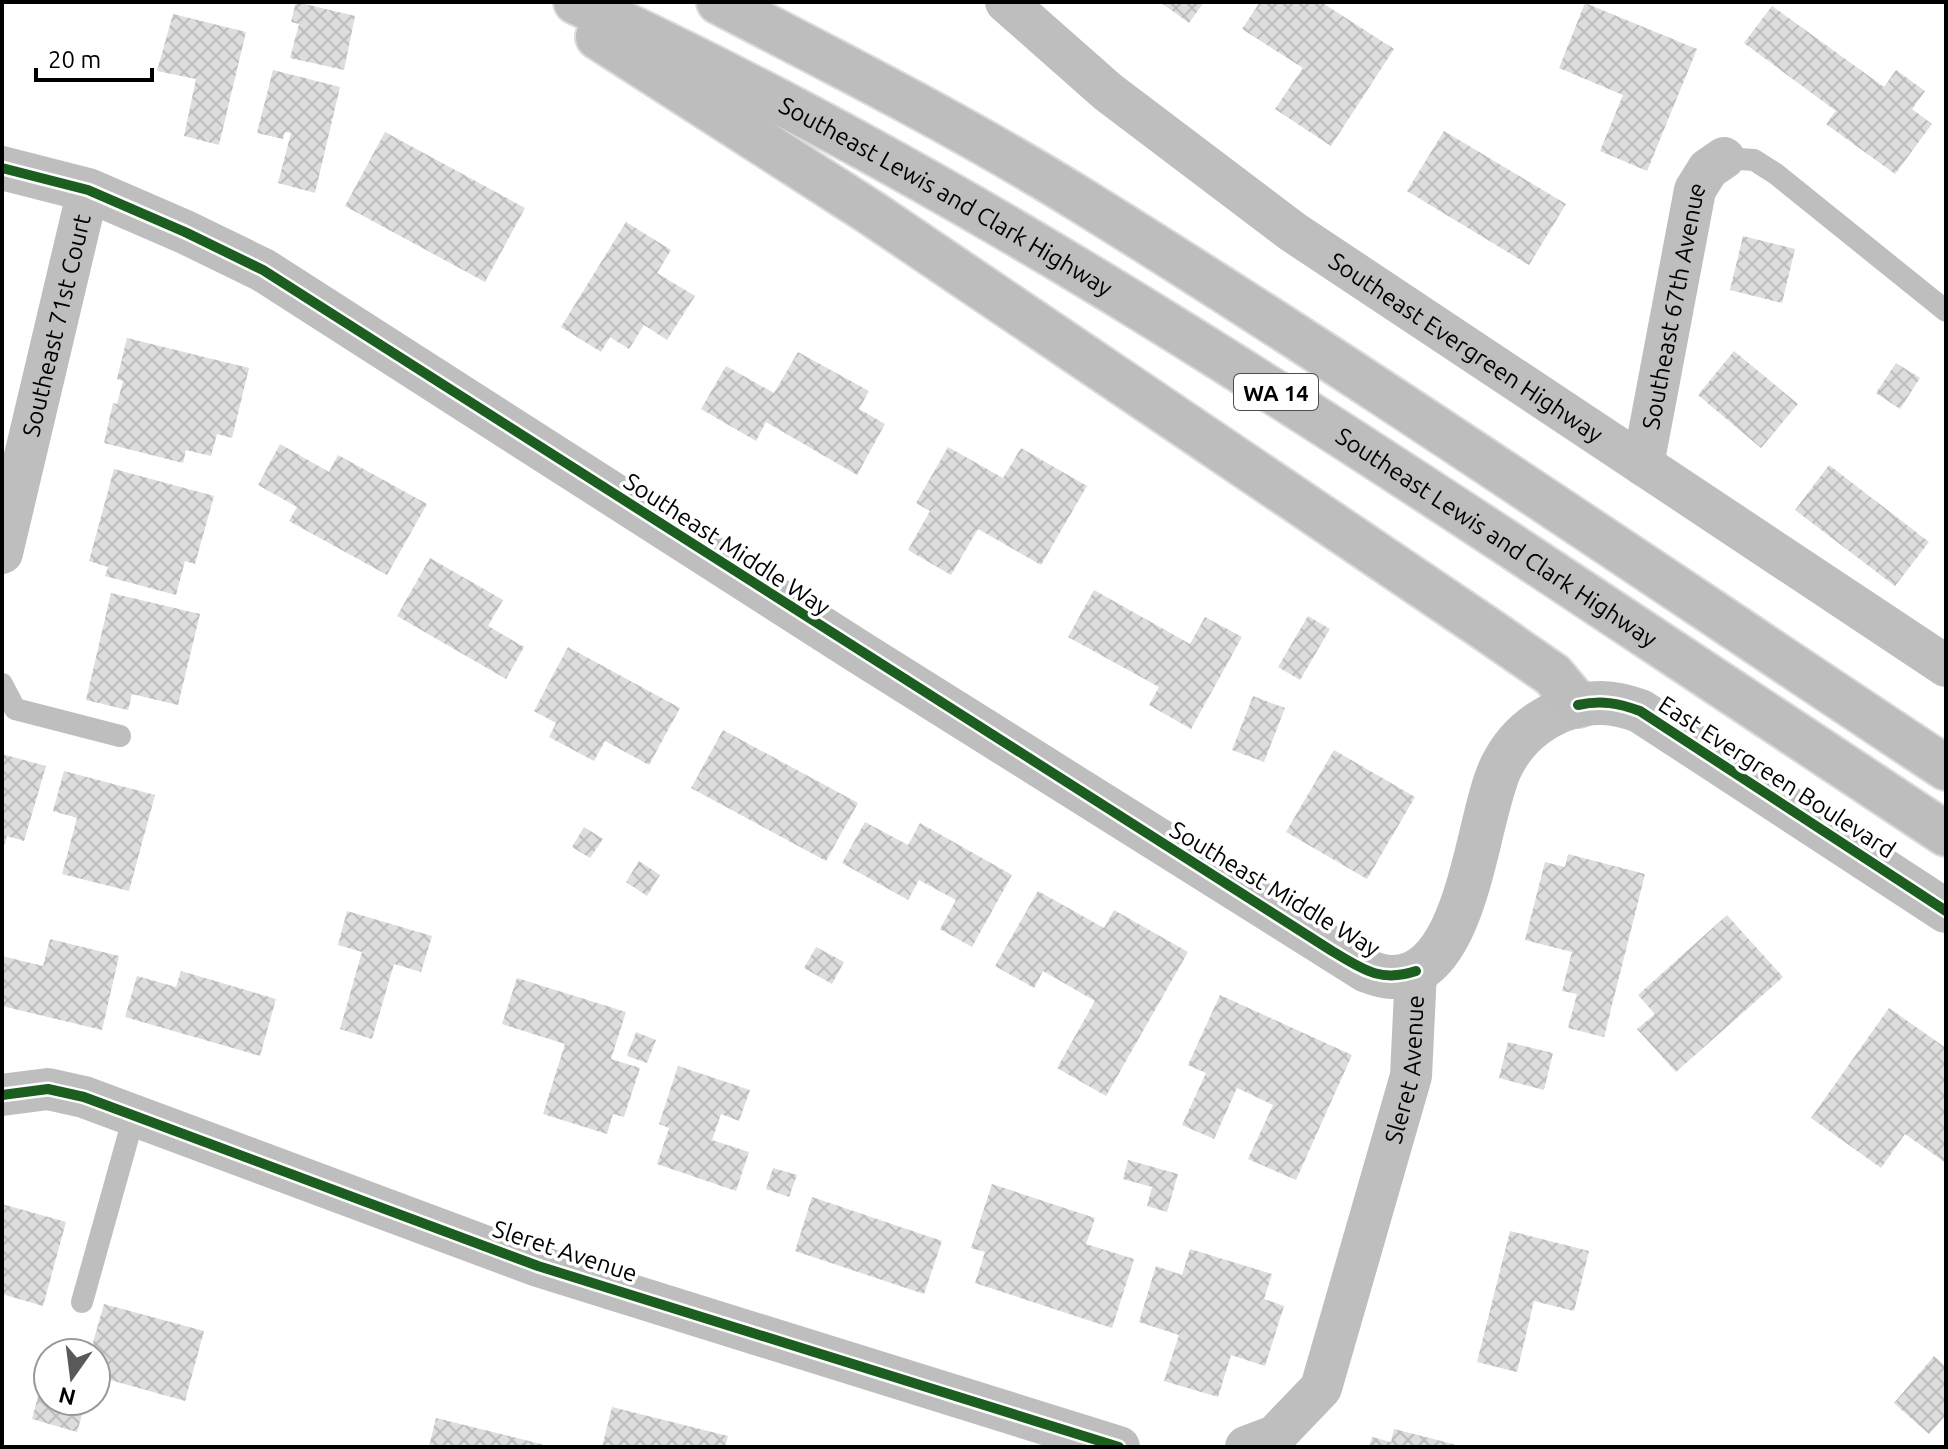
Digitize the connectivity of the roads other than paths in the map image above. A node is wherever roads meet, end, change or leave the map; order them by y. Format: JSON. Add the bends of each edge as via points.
{"nodes":[{"id":1,"x":546,"y":2,"type":"edge"},
{"id":2,"x":576,"y":2,"type":"edge"},
{"id":3,"x":719,"y":2,"type":"edge"},
{"id":4,"x":1006,"y":2,"type":"edge"},
{"id":5,"x":1724,"y":158,"type":"joint"},
{"id":6,"x":2,"y":168,"type":"edge"},
{"id":7,"x":88,"y":190,"type":"junction"},
{"id":8,"x":1946,"y":311,"type":"edge"},
{"id":9,"x":1643,"y":465,"type":"junction"},
{"id":10,"x":2,"y":553,"type":"edge"},
{"id":11,"x":1946,"y":666,"type":"edge"},
{"id":12,"x":2,"y":684,"type":"edge"},
{"id":13,"x":1578,"y":705,"type":"junction"},
{"id":14,"x":120,"y":736,"type":"dead end"},
{"id":15,"x":1946,"y":768,"type":"edge"},
{"id":16,"x":1946,"y":834,"type":"edge"},
{"id":17,"x":1946,"y":911,"type":"edge"},
{"id":18,"x":1416,"y":971,"type":"junction"},
{"id":19,"x":2,"y":1095,"type":"edge"},
{"id":20,"x":134,"y":1116,"type":"junction"},
{"id":21,"x":82,"y":1302,"type":"dead end"},
{"id":22,"x":1119,"y":1447,"type":"edge"},
{"id":23,"x":1246,"y":1447,"type":"edge"}],
"edges":[{"from":1,"to":13,"type":"highway","via":[[881,220],[1488,630],[1553,675]]},
{"from":2,"to":16,"type":"highway","name":"Southeast Lewis and Clark Highway","number":"WA 14","via":[[817,121],[1054,255],[1315,416]]},
{"from":3,"to":15,"type":"highway","number":"WA 14","via":[[1074,196]]},
{"from":4,"to":9,"type":"street","name":"Southeast Evergreen Highway","via":[[1108,92],[1293,232]]},
{"from":5,"to":8,"type":"lane","via":[[1754,160],[1776,174]]},
{"from":5,"to":9,"type":"street","name":"Southeast 67th Avenue","via":[[1708,169],[1695,190]]},
{"from":6,"to":7,"type":"street","name":"Southeast Middle Way"},
{"from":7,"to":10,"type":"street","name":"Southeast 71st Court"},
{"from":7,"to":18,"type":"street","name":"Southeast Middle Way","via":[[263,270],[1350,962],[1392,978]]},
{"from":9,"to":11,"type":"street","name":"Southeast Evergreen Highway"},
{"from":12,"to":14,"type":"lane","via":[[15,709]]},
{"from":13,"to":17,"type":"street","name":"East Evergreen Boulevard","via":[[1617,703],[1640,711]]},
{"from":13,"to":18,"type":"street","name":"Sleret Avenue","via":[[1538,723],[1512,749],[1493,786],[1455,925],[1446,944]]},
{"from":18,"to":23,"type":"street","name":"Sleret Avenue","via":[[1411,1076],[1321,1388],[1275,1436]]},
{"from":19,"to":20,"type":"street","name":"Sleret Avenue","via":[[48,1089]]},
{"from":20,"to":21,"type":"lane"},
{"from":20,"to":22,"type":"street","name":"Sleret Avenue","via":[[538,1266]]}]}
